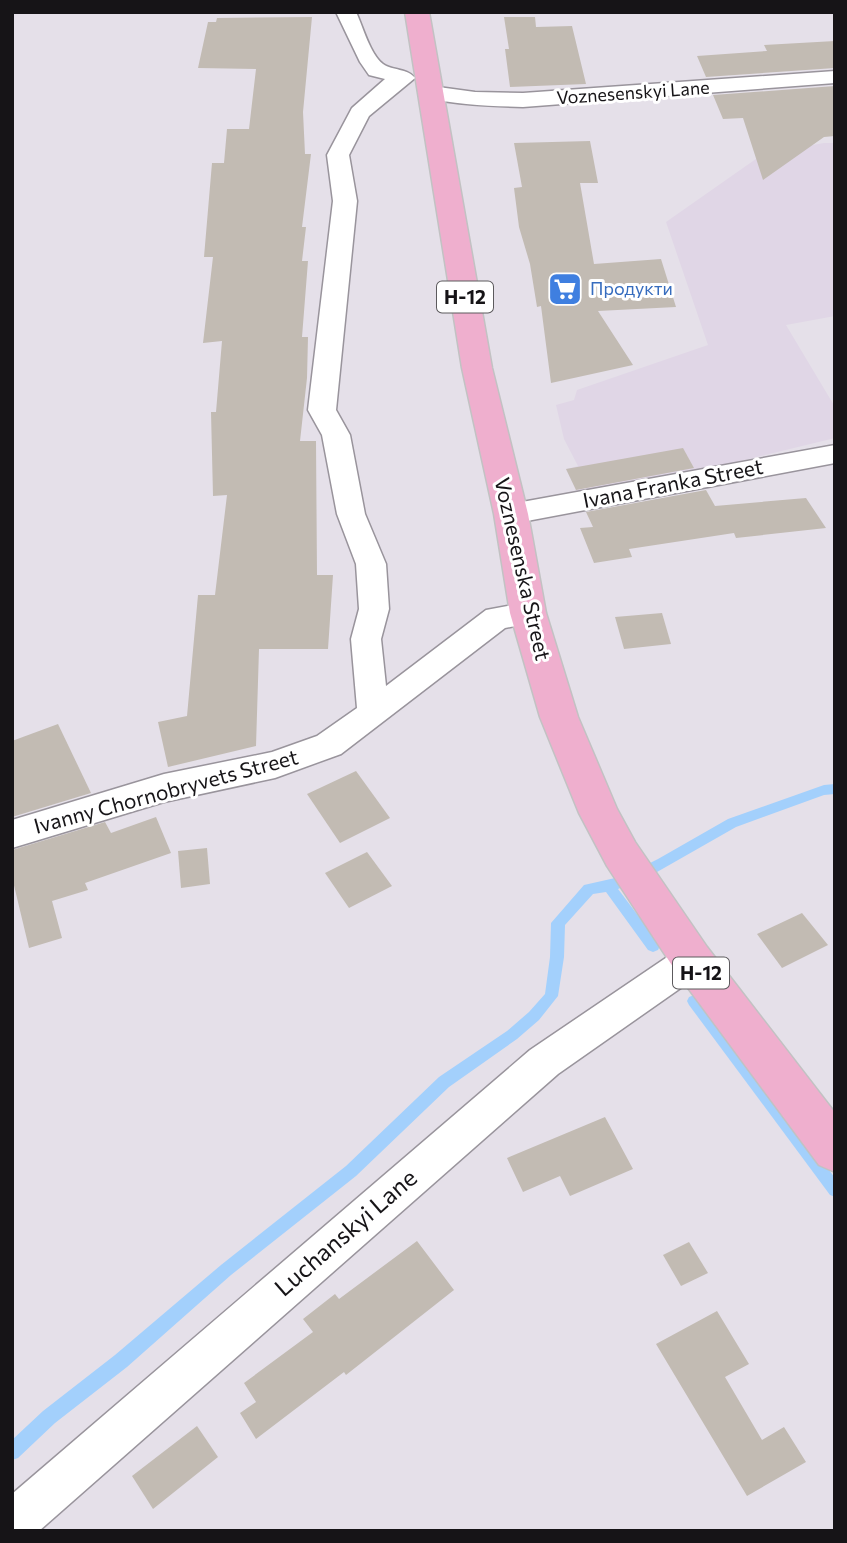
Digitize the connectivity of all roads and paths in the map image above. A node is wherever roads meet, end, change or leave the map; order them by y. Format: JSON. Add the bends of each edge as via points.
{"nodes":[{"id":1,"x":346,"y":12,"type":"edge"},
{"id":2,"x":417,"y":12,"type":"edge"},
{"id":3,"x":835,"y":77,"type":"edge"},
{"id":4,"x":421,"y":83,"type":"junction"},
{"id":5,"x":835,"y":454,"type":"edge"},
{"id":6,"x":511,"y":514,"type":"junction"},
{"id":7,"x":528,"y":614,"type":"junction"},
{"id":8,"x":373,"y":712,"type":"junction"},
{"id":9,"x":12,"y":834,"type":"edge"},
{"id":10,"x":692,"y":960,"type":"junction"},
{"id":11,"x":835,"y":1150,"type":"edge"},
{"id":12,"x":12,"y":1524,"type":"edge"}],
"edges":[{"from":1,"to":4,"type":"street","via":[[377,70]]},
{"from":2,"to":4,"type":"main road","name":"Voznesenska Street","number":"Н-12"},
{"from":3,"to":4,"type":"street","name":"Voznesenskyi Lane","via":[[523,100],[475,99]]},
{"from":4,"to":6,"type":"main road","name":"Voznesenska Street","number":"Н-12"},
{"from":4,"to":8,"type":"street","via":[[389,86],[360,113],[338,155],[345,201],[322,410],[336,435],[351,514],[371,564],[374,609],[366,639]]},
{"from":5,"to":6,"type":"street","name":"Ivana Franka Street"},
{"from":6,"to":7,"type":"main road","name":"Voznesenska Street","number":"Н-12"},
{"from":7,"to":8,"type":"street","name":"Ivanny Chornobryvets Street","via":[[497,618]]},
{"from":7,"to":10,"type":"main road","name":"Voznesenska Street","number":"Н-12","via":[[559,717],[600,813],[621,854]]},
{"from":8,"to":9,"type":"street","name":"Ivanny Chornobryvets Street","via":[[329,744],[275,765],[164,788]]},
{"from":10,"to":11,"type":"main road","name":"Voznesenska Street","number":"Н-12"},
{"from":10,"to":12,"type":"street","name":"Luchanskyi Lane","via":[[544,1062]]}]}
